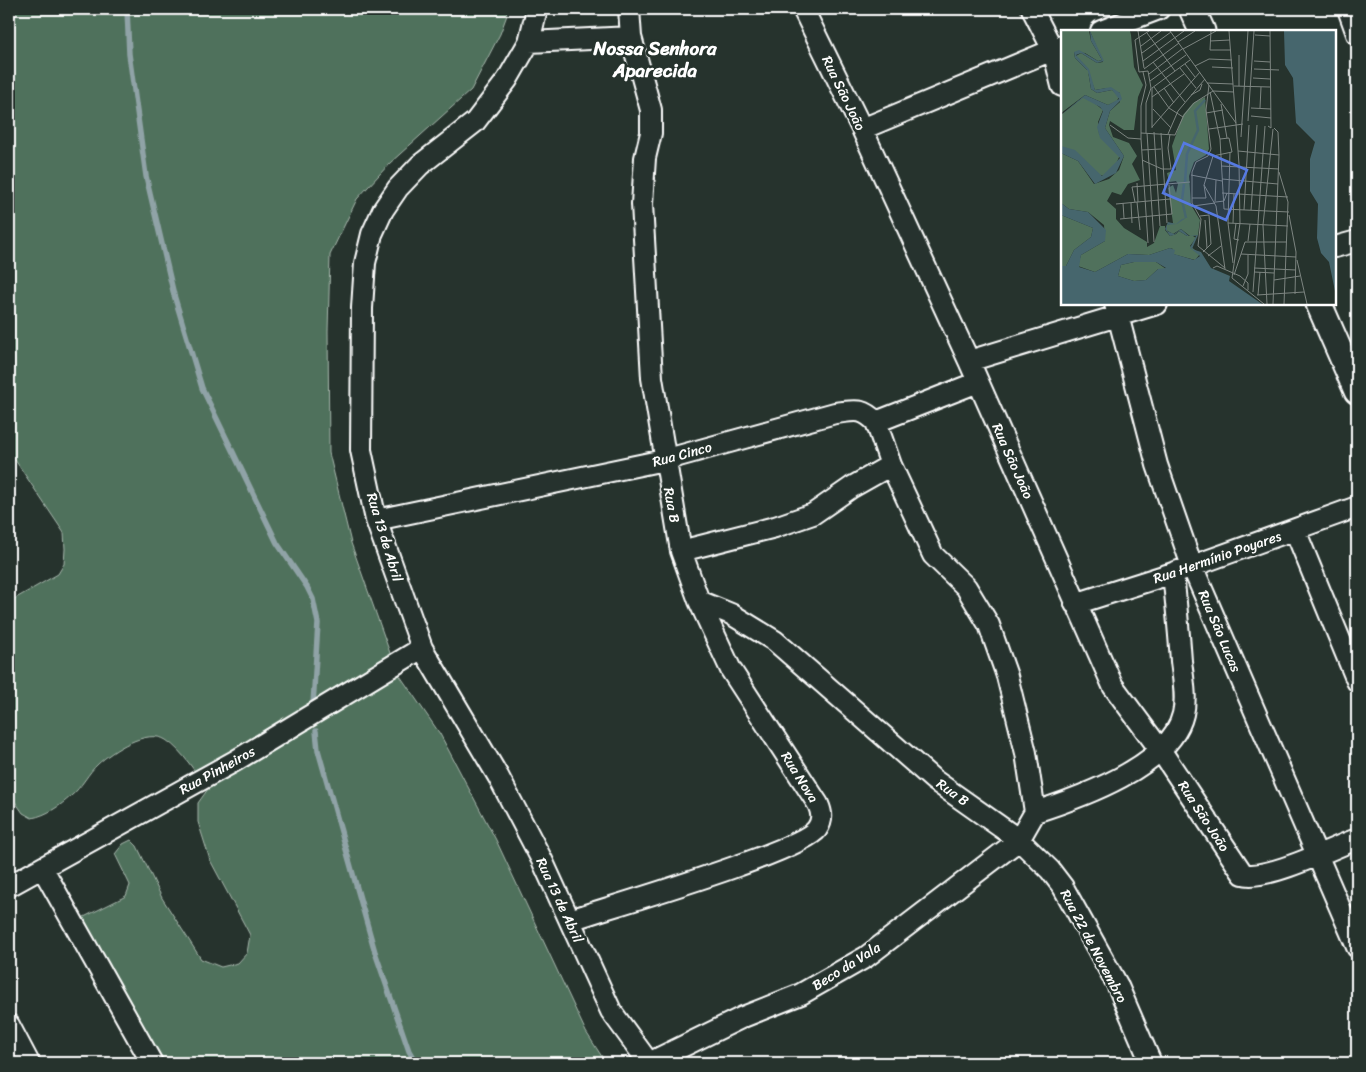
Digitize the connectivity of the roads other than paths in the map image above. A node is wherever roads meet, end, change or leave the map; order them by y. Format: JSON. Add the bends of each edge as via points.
{"nodes":[{"id":1,"x":537,"y":9,"type":"edge"},
{"id":2,"x":629,"y":9,"type":"edge"},
{"id":3,"x":803,"y":9,"type":"edge"},
{"id":4,"x":1032,"y":9,"type":"edge"},
{"id":5,"x":1159,"y":9,"type":"edge"},
{"id":6,"x":1192,"y":9,"type":"edge"},
{"id":7,"x":1348,"y":9,"type":"edge"},
{"id":8,"x":1104,"y":30,"type":"edge"},
{"id":9,"x":1202,"y":30,"type":"edge"},
{"id":10,"x":1357,"y":34,"type":"edge"},
{"id":11,"x":631,"y":37,"type":"junction"},
{"id":12,"x":529,"y":42,"type":"junction"},
{"id":13,"x":1057,"y":48,"type":"edge"},
{"id":14,"x":1061,"y":78,"type":"edge"},
{"id":15,"x":862,"y":129,"type":"junction"},
{"id":16,"x":1357,"y":241,"type":"edge"},
{"id":17,"x":1336,"y":247,"type":"edge"},
{"id":18,"x":1149,"y":305,"type":"edge"},
{"id":19,"x":1319,"y":305,"type":"edge"},
{"id":20,"x":1116,"y":310,"type":"edge"},
{"id":21,"x":969,"y":361,"type":"junction"},
{"id":22,"x":978,"y":382,"type":"junction"},
{"id":23,"x":1357,"y":391,"type":"edge"},
{"id":24,"x":876,"y":422,"type":"junction"},
{"id":25,"x":664,"y":460,"type":"junction"},
{"id":26,"x":891,"y":465,"type":"junction"},
{"id":27,"x":1357,"y":506,"type":"edge"},
{"id":28,"x":376,"y":520,"type":"junction"},
{"id":29,"x":1295,"y":530,"type":"junction"},
{"id":30,"x":681,"y":551,"type":"junction"},
{"id":31,"x":1182,"y":569,"type":"junction"},
{"id":32,"x":699,"y":601,"type":"junction"},
{"id":33,"x":1075,"y":604,"type":"junction"},
{"id":34,"x":422,"y":648,"type":"junction"},
{"id":35,"x":1357,"y":681,"type":"edge"},
{"id":36,"x":1160,"y":750,"type":"junction"},
{"id":37,"x":1035,"y":812,"type":"junction"},
{"id":38,"x":1357,"y":839,"type":"edge"},
{"id":39,"x":1019,"y":840,"type":"junction"},
{"id":40,"x":1316,"y":854,"type":"junction"},
{"id":41,"x":43,"y":869,"type":"junction"},
{"id":42,"x":9,"y":886,"type":"edge"},
{"id":43,"x":570,"y":920,"type":"junction"},
{"id":44,"x":1357,"y":947,"type":"edge"},
{"id":45,"x":9,"y":1025,"type":"edge"},
{"id":46,"x":29,"y":1063,"type":"edge"},
{"id":47,"x":152,"y":1063,"type":"edge"},
{"id":48,"x":650,"y":1063,"type":"edge"},
{"id":49,"x":657,"y":1063,"type":"edge"},
{"id":50,"x":1151,"y":1063,"type":"edge"}],
"edges":[{"from":1,"to":12,"type":"street","name":"Rua 13 de Abril"},
{"from":2,"to":11,"type":"street","name":"Rua B"},
{"from":3,"to":15,"type":"street","name":"Rua São João"},
{"from":4,"to":13,"type":"street"},
{"from":5,"to":8,"type":"street"},
{"from":6,"to":9,"type":"street"},
{"from":7,"to":10,"type":"street"},
{"from":11,"to":12,"type":"street"},
{"from":11,"to":25,"type":"street","name":"Rua B","via":[[651,110],[642,204],[652,378]]},
{"from":12,"to":28,"type":"street","name":"Rua 13 de Abril","via":[[507,80],[475,122],[420,165],[398,188],[372,234],[364,262],[361,450]]},
{"from":13,"to":14,"type":"street"},
{"from":13,"to":15,"type":"street"},
{"from":15,"to":21,"type":"street","name":"Rua São João"},
{"from":16,"to":17,"type":"street"},
{"from":18,"to":20,"type":"street"},
{"from":19,"to":23,"type":"street"},
{"from":20,"to":21,"type":"street"},
{"from":20,"to":31,"type":"street","name":"Rua São Lucas"},
{"from":21,"to":22,"type":"street","name":"Rua São João"},
{"from":22,"to":24,"type":"street"},
{"from":22,"to":33,"type":"street","name":"Rua São João"},
{"from":24,"to":25,"type":"street","name":"Rua Cinco","via":[[867,413],[856,410],[835,413]]},
{"from":24,"to":26,"type":"street"},
{"from":25,"to":28,"type":"street","name":"Rua Cinco"},
{"from":25,"to":30,"type":"street","name":"Rua B"},
{"from":26,"to":30,"type":"street","via":[[813,514]]},
{"from":26,"to":37,"type":"street","via":[[933,555],[966,587],[989,625],[1007,676],[1026,753]]},
{"from":27,"to":29,"type":"street","name":"Rua Hermínio Poyares"},
{"from":28,"to":34,"type":"street","name":"Rua 13 de Abril"},
{"from":29,"to":31,"type":"street","name":"Rua Hermínio Poyares"},
{"from":29,"to":35,"type":"street"},
{"from":30,"to":32,"type":"street","name":"Rua B"},
{"from":31,"to":33,"type":"street","name":"Rua Hermínio Poyares"},
{"from":31,"to":36,"type":"street","via":[[1183,715],[1172,738]]},
{"from":31,"to":40,"type":"street","name":"Rua São Lucas"},
{"from":32,"to":39,"type":"street","name":"Rua B","via":[[731,614],[775,641],[934,780]]},
{"from":32,"to":43,"type":"street","name":"Rua Nova","via":[[731,670],[818,804],[822,813],[820,822],[816,830],[779,851]]},
{"from":33,"to":36,"type":"street","name":"Rua São João","via":[[1113,686]]},
{"from":34,"to":41,"type":"street","name":"Rua Pinheiros","via":[[235,761]]},
{"from":34,"to":43,"type":"street","name":"Rua 13 de Abril","via":[[498,776]]},
{"from":36,"to":37,"type":"street","via":[[1107,786]]},
{"from":36,"to":40,"type":"street","name":"Rua São João","via":[[1243,874],[1252,877],[1265,874]]},
{"from":37,"to":39,"type":"street"},
{"from":38,"to":40,"type":"street"},
{"from":39,"to":49,"type":"street","name":"Beco da Vala","via":[[866,957],[801,994],[743,1017],[657,1059]]},
{"from":39,"to":50,"type":"street","name":"Rua 22 de Novembro","via":[[1050,870],[1062,887],[1117,984]]},
{"from":40,"to":44,"type":"street","name":"Rua São Lucas"},
{"from":41,"to":42,"type":"street","name":"Rua Pinheiros"},
{"from":41,"to":47,"type":"street"},
{"from":43,"to":48,"type":"street","name":"Rua 13 de Abril","via":[[610,1012]]},
{"from":45,"to":46,"type":"street"}]}
